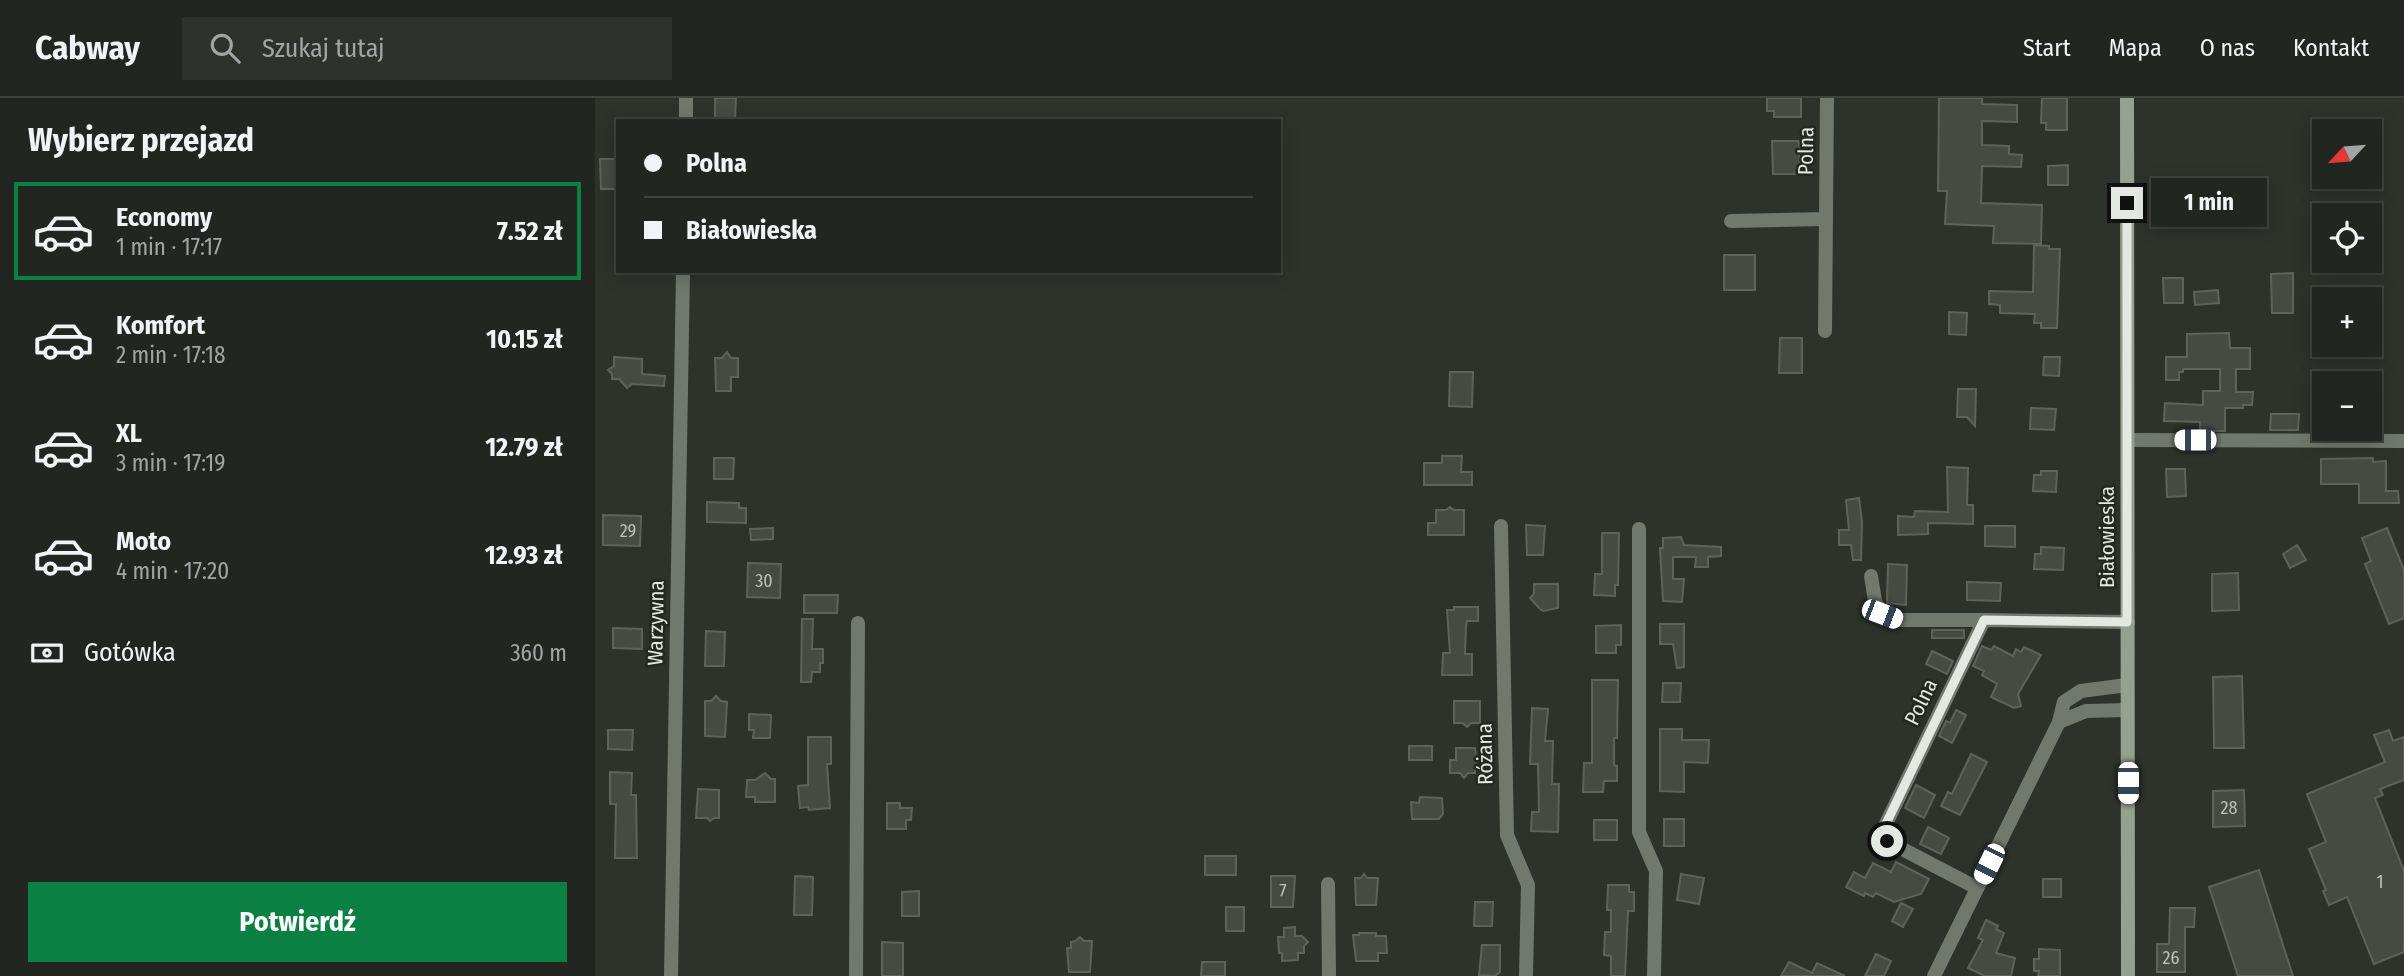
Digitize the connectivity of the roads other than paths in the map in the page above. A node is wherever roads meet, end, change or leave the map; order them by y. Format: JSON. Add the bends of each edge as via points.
{"nodes":[{"id":1,"x":686,"y":98,"type":"edge"},
{"id":2,"x":1827,"y":98,"type":"edge"},
{"id":3,"x":2127,"y":98,"type":"edge"},
{"id":4,"x":686,"y":119,"type":"edge"},
{"id":5,"x":1826,"y":219,"type":"junction"},
{"id":6,"x":1731,"y":220,"type":"dead end"},
{"id":7,"x":683,"y":273,"type":"edge"},
{"id":8,"x":1825,"y":331,"type":"dead end"},
{"id":9,"x":2128,"y":440,"type":"junction"},
{"id":10,"x":2404,"y":441,"type":"edge"},
{"id":11,"x":1501,"y":526,"type":"dead end"},
{"id":12,"x":1639,"y":529,"type":"dead end"},
{"id":13,"x":1871,"y":576,"type":"dead end"},
{"id":14,"x":1984,"y":620,"type":"junction"},
{"id":15,"x":2127,"y":622,"type":"junction"},
{"id":16,"x":858,"y":623,"type":"dead end"},
{"id":17,"x":2127,"y":685,"type":"junction"},
{"id":18,"x":2127,"y":710,"type":"junction"},
{"id":19,"x":2059,"y":722,"type":"junction"},
{"id":20,"x":1328,"y":884,"type":"dead end"},
{"id":21,"x":1977,"y":888,"type":"junction"},
{"id":22,"x":671,"y":976,"type":"edge"},
{"id":23,"x":856,"y":976,"type":"edge"},
{"id":24,"x":1329,"y":976,"type":"edge"},
{"id":25,"x":1526,"y":976,"type":"edge"},
{"id":26,"x":1654,"y":976,"type":"edge"},
{"id":27,"x":1934,"y":976,"type":"edge"},
{"id":28,"x":2128,"y":976,"type":"edge"}],
"edges":[{"from":1,"to":4,"type":"street"},
{"from":2,"to":5,"type":"street","name":"Polna"},
{"from":3,"to":9,"type":"main road","name":"Białowieska"},
{"from":5,"to":6,"type":"street"},
{"from":5,"to":8,"type":"street","name":"Polna"},
{"from":7,"to":22,"type":"street","name":"Warzywna"},
{"from":9,"to":10,"type":"street"},
{"from":9,"to":15,"type":"main road","name":"Białowieska"},
{"from":11,"to":25,"type":"street","name":"Różana","via":[[1507,835],[1528,884]]},
{"from":12,"to":26,"type":"street","via":[[1639,832],[1656,871]]},
{"from":13,"to":14,"type":"street","via":[[1882,614],[1898,620]]},
{"from":14,"to":15,"type":"street"},
{"from":14,"to":21,"type":"street","name":"Polna","via":[[1883,830],[1887,841]]},
{"from":15,"to":17,"type":"main road","name":"Białowieska"},
{"from":16,"to":23,"type":"street"},
{"from":17,"to":18,"type":"main road","name":"Białowieska"},
{"from":17,"to":19,"type":"street","via":[[2081,691],[2064,702]]},
{"from":18,"to":19,"type":"street","via":[[2086,711]]},
{"from":18,"to":28,"type":"main road","name":"Białowieska"},
{"from":19,"to":21,"type":"street"},
{"from":20,"to":24,"type":"street"},
{"from":21,"to":27,"type":"street"}]}
